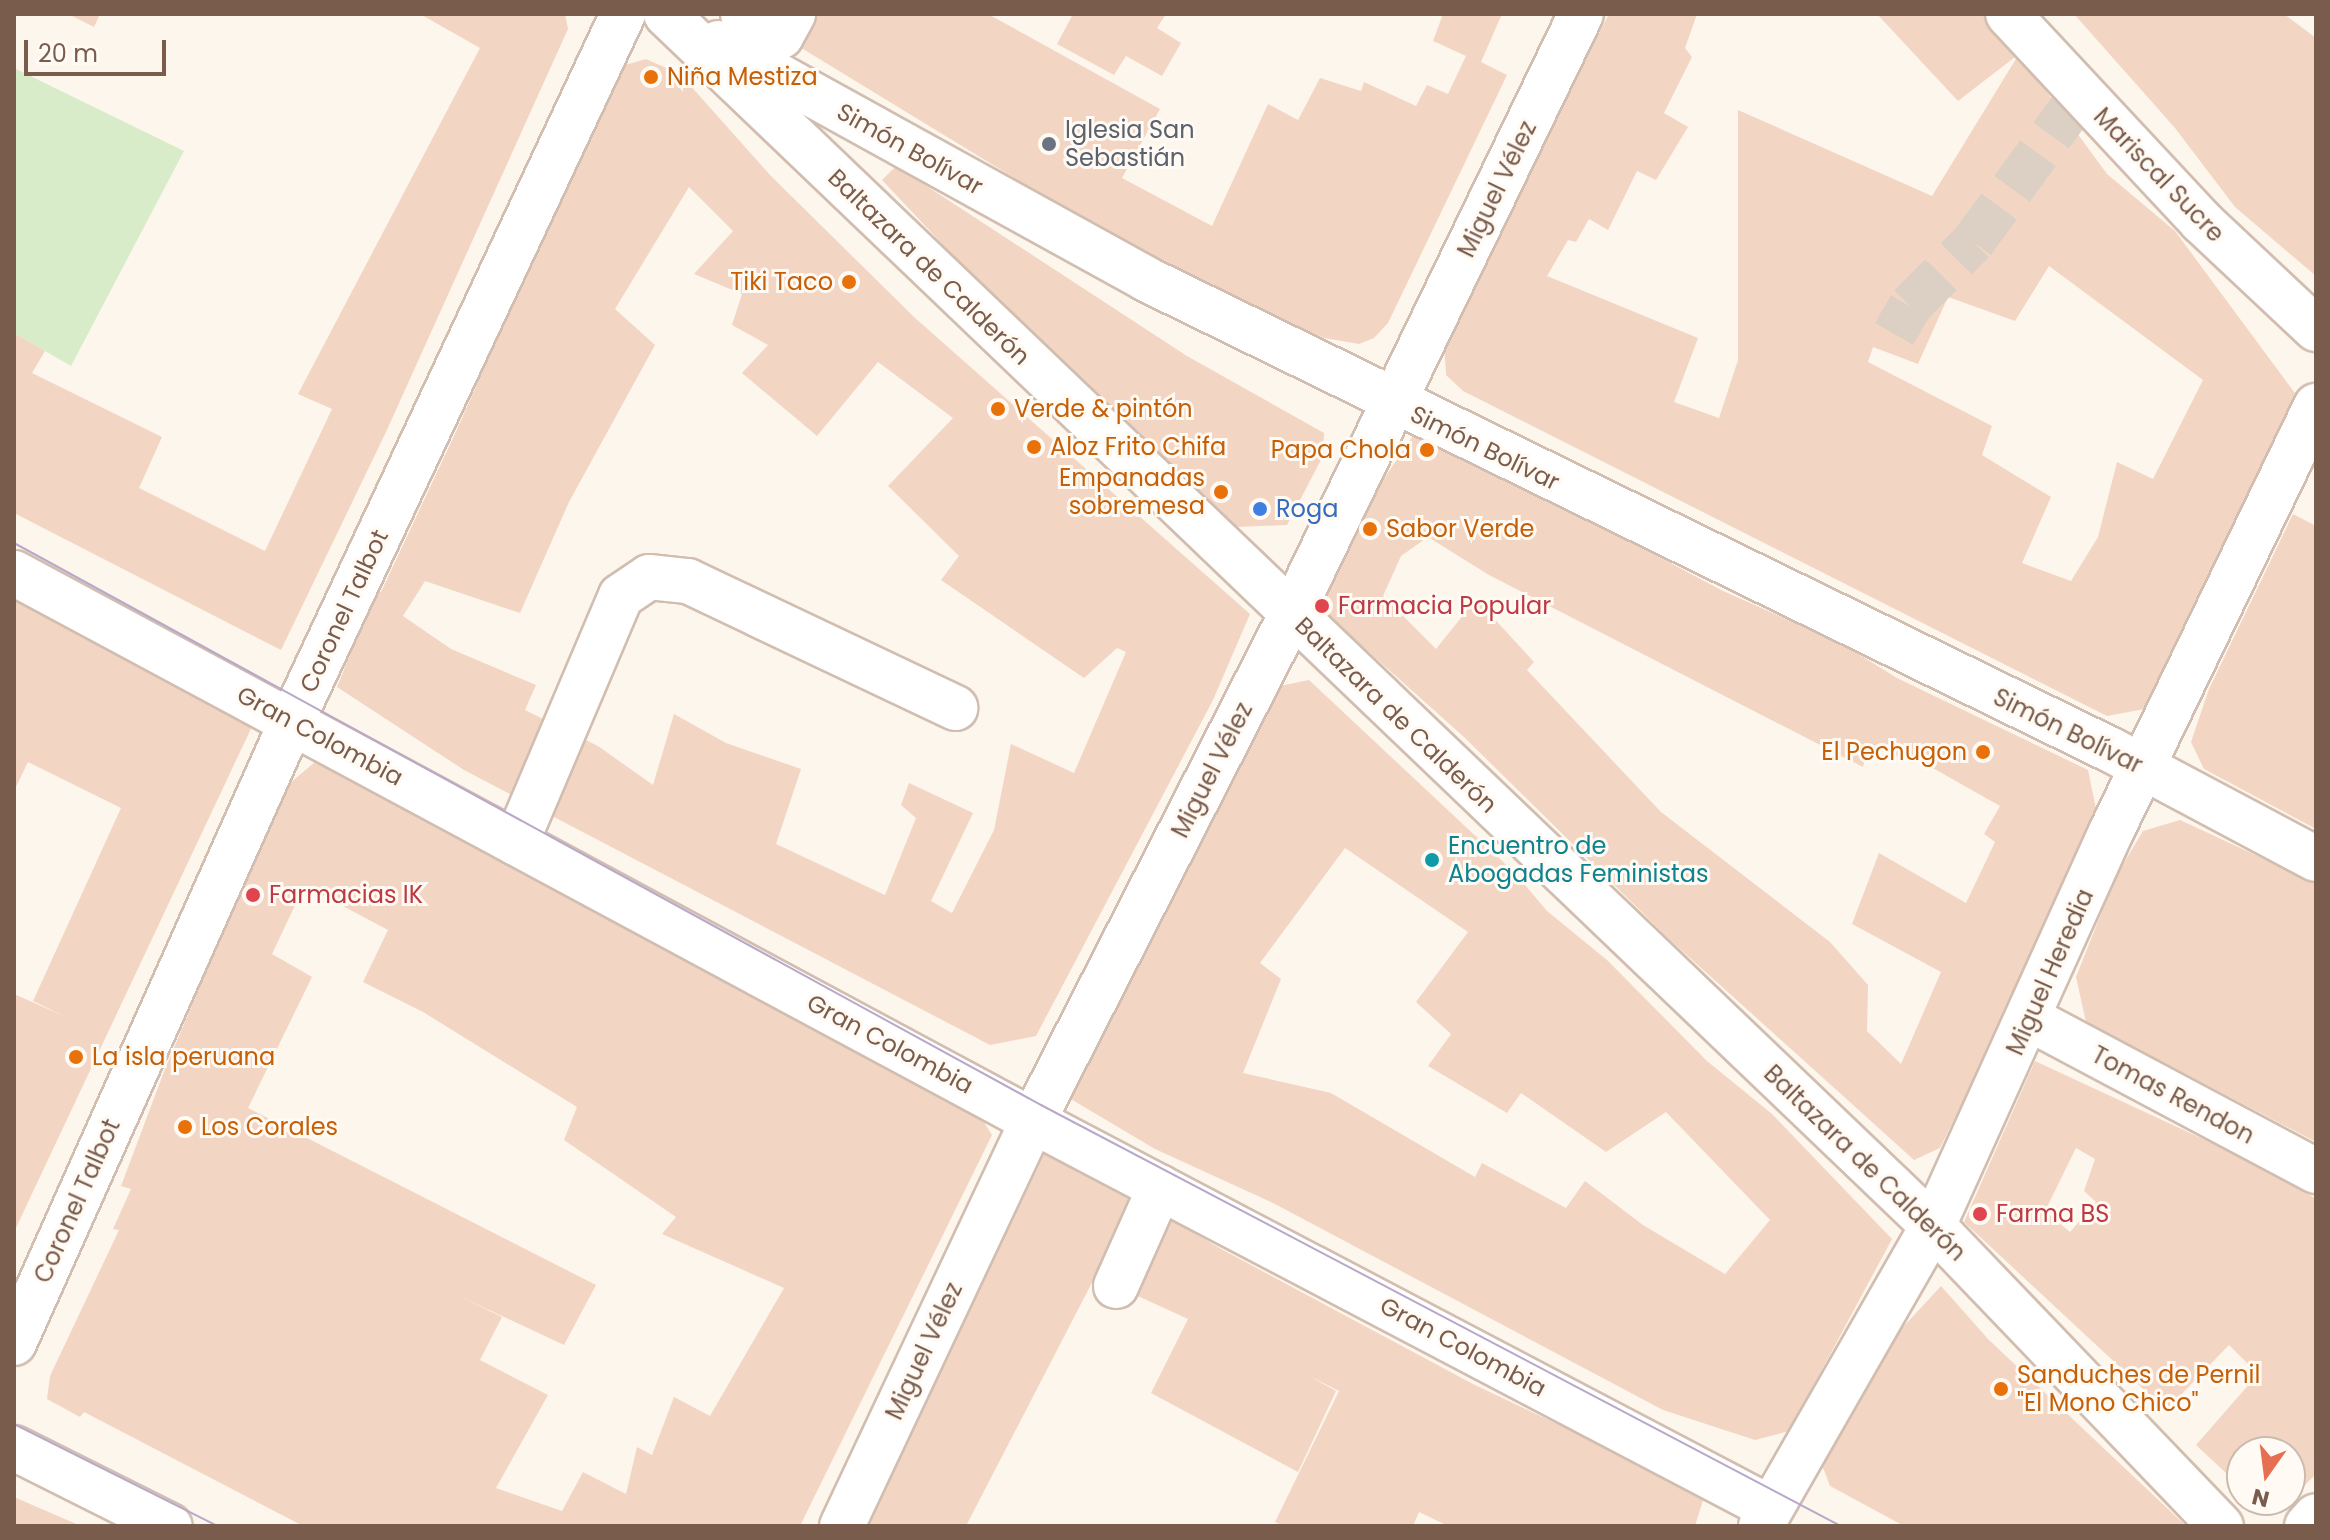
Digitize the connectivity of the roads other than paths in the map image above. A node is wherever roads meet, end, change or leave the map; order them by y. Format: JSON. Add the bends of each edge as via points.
{"nodes":[{"id":1,"x":623,"y":14,"type":"edge"},
{"id":2,"x":666,"y":14,"type":"edge"},
{"id":3,"x":743,"y":14,"type":"edge"},
{"id":4,"x":793,"y":14,"type":"edge"},
{"id":5,"x":1581,"y":14,"type":"edge"},
{"id":6,"x":2008,"y":14,"type":"edge"},
{"id":7,"x":2316,"y":329,"type":"edge"},
{"id":8,"x":1393,"y":404,"type":"junction"},
{"id":9,"x":2316,"y":406,"type":"edge"},
{"id":10,"x":2302,"y":471,"type":"edge"},
{"id":11,"x":14,"y":573,"type":"edge"},
{"id":12,"x":1291,"y":615,"type":"junction"},
{"id":13,"x":955,"y":708,"type":"dead end"},
{"id":14,"x":292,"y":721,"type":"junction"},
{"id":15,"x":2144,"y":768,"type":"junction"},
{"id":16,"x":516,"y":843,"type":"junction"},
{"id":17,"x":2316,"y":859,"type":"edge"},
{"id":18,"x":2030,"y":1019,"type":"junction"},
{"id":19,"x":1033,"y":1121,"type":"junction"},
{"id":20,"x":2316,"y":1171,"type":"edge"},
{"id":21,"x":1160,"y":1187,"type":"junction"},
{"id":22,"x":1933,"y":1226,"type":"junction"},
{"id":23,"x":1116,"y":1286,"type":"dead end"},
{"id":24,"x":14,"y":1343,"type":"edge"},
{"id":25,"x":14,"y":1448,"type":"edge"},
{"id":26,"x":2316,"y":1516,"type":"edge"},
{"id":27,"x":1765,"y":1517,"type":"edge"},
{"id":28,"x":170,"y":1526,"type":"edge"},
{"id":29,"x":842,"y":1526,"type":"edge"},
{"id":30,"x":2221,"y":1526,"type":"edge"},
{"id":31,"x":2307,"y":1526,"type":"edge"}],
"edges":[{"from":1,"to":14,"type":"street","name":"Coronel Talbot"},
{"from":2,"to":8,"type":"street","name":"Simón Bolívar","via":[[1146,279]]},
{"from":2,"to":12,"type":"street","name":"Baltazara de Calderón"},
{"from":3,"to":4,"type":"street","via":[[781,36]]},
{"from":5,"to":8,"type":"street","name":"Miguel Vélez"},
{"from":6,"to":7,"type":"street","name":"Mariscal Sucre","via":[[2201,221]]},
{"from":8,"to":12,"type":"street","name":"Miguel Vélez"},
{"from":8,"to":15,"type":"street","name":"Simón Bolívar"},
{"from":9,"to":10,"type":"street","name":"Miguel Heredia"},
{"from":10,"to":15,"type":"street","name":"Miguel Heredia"},
{"from":11,"to":14,"type":"street","name":"Gran Colombia"},
{"from":12,"to":19,"type":"street","name":"Miguel Vélez"},
{"from":12,"to":22,"type":"street","name":"Baltazara de Calderón"},
{"from":13,"to":16,"type":"street","via":[[688,581],[649,577],[621,596]]},
{"from":14,"to":16,"type":"street","name":"Gran Colombia"},
{"from":14,"to":24,"type":"street","name":"Coronel Talbot"},
{"from":15,"to":17,"type":"street","name":"Simón Bolívar"},
{"from":15,"to":18,"type":"street","name":"Miguel Heredia"},
{"from":16,"to":19,"type":"street","name":"Gran Colombia"},
{"from":18,"to":20,"type":"street","name":"Tomas Rendon"},
{"from":18,"to":22,"type":"street","name":"Miguel Heredia"},
{"from":19,"to":21,"type":"street","name":"Gran Colombia"},
{"from":19,"to":29,"type":"street","name":"Miguel Vélez"},
{"from":21,"to":23,"type":"street"},
{"from":21,"to":27,"type":"street","name":"Gran Colombia"},
{"from":22,"to":27,"type":"street","name":"Miguel Heredia"},
{"from":22,"to":30,"type":"street","name":"Baltazara de Calderón"},
{"from":25,"to":28,"type":"street"},
{"from":26,"to":31,"type":"street"}]}
